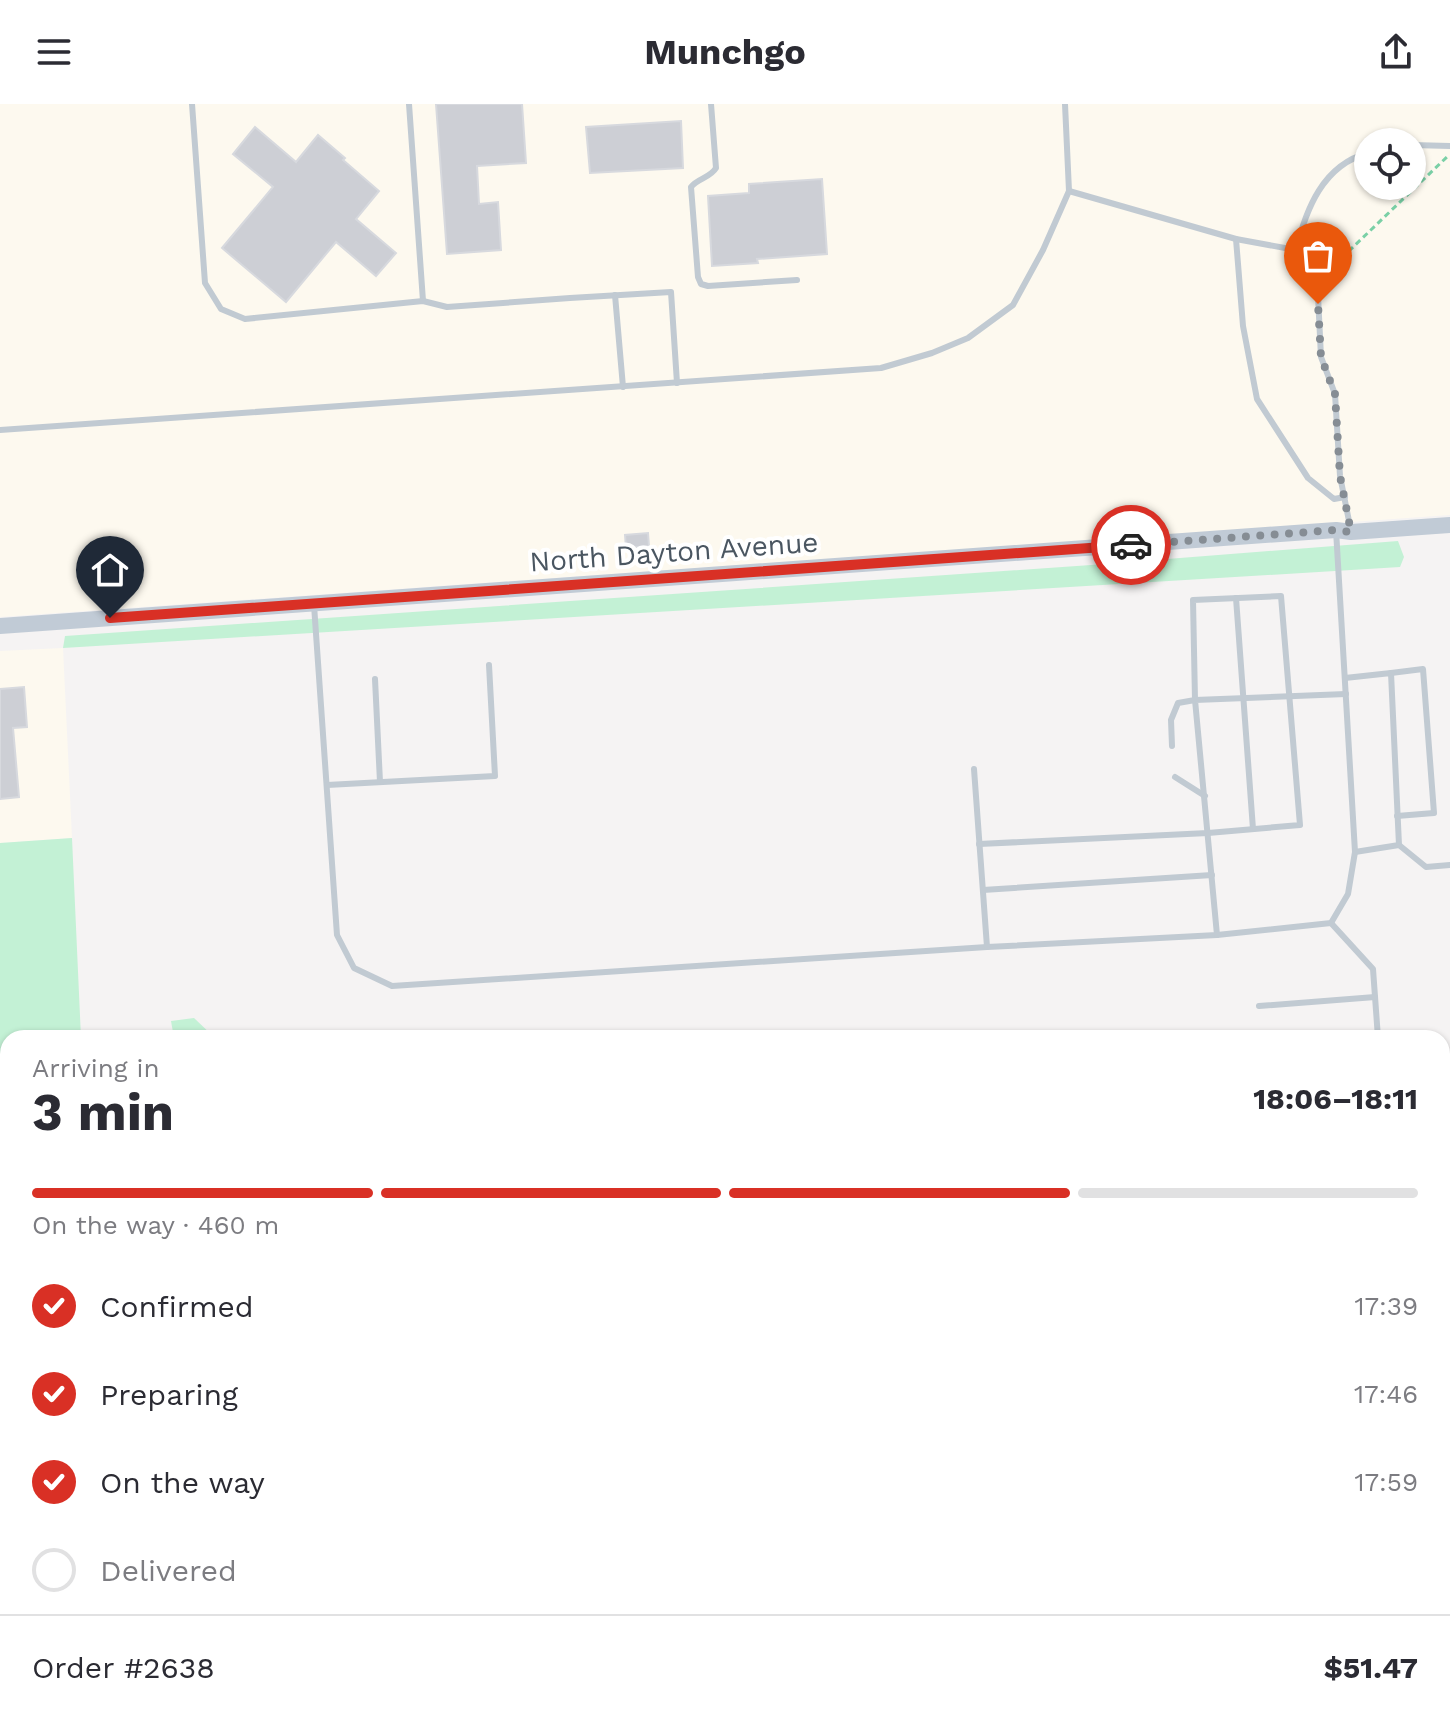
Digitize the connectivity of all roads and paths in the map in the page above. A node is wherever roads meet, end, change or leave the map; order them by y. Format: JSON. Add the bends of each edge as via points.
{"nodes":[{"id":1,"x":192,"y":104,"type":"edge"},
{"id":2,"x":409,"y":104,"type":"edge"},
{"id":3,"x":711,"y":104,"type":"edge"},
{"id":4,"x":1065,"y":104,"type":"edge"},
{"id":5,"x":1426,"y":145,"type":"edge"},
{"id":6,"x":1450,"y":146,"type":"edge"},
{"id":7,"x":1450,"y":154,"type":"edge"},
{"id":8,"x":1354,"y":158,"type":"edge"},
{"id":9,"x":1069,"y":191,"type":"junction"},
{"id":10,"x":1236,"y":239,"type":"junction"},
{"id":11,"x":1296,"y":250,"type":"junction"},
{"id":12,"x":1317,"y":277,"type":"junction"},
{"id":13,"x":797,"y":280,"type":"dead end"},
{"id":14,"x":615,"y":295,"type":"junction"},
{"id":15,"x":423,"y":301,"type":"junction"},
{"id":16,"x":677,"y":383,"type":"junction"},
{"id":17,"x":623,"y":387,"type":"junction"},
{"id":18,"x":0,"y":430,"type":"edge"},
{"id":19,"x":1345,"y":497,"type":"junction"},
{"id":20,"x":1450,"y":525,"type":"edge"},
{"id":21,"x":1344,"y":531,"type":"junction"},
{"id":22,"x":1236,"y":598,"type":"junction"},
{"id":23,"x":314,"y":604,"type":"junction"},
{"id":24,"x":0,"y":626,"type":"edge"},
{"id":25,"x":489,"y":665,"type":"dead end"},
{"id":26,"x":1391,"y":673,"type":"junction"},
{"id":27,"x":1345,"y":678,"type":"junction"},
{"id":28,"x":375,"y":679,"type":"dead end"},
{"id":29,"x":1346,"y":694,"type":"junction"},
{"id":30,"x":1289,"y":696,"type":"junction"},
{"id":31,"x":1244,"y":698,"type":"junction"},
{"id":32,"x":1195,"y":700,"type":"junction"},
{"id":33,"x":1172,"y":746,"type":"dead end"},
{"id":34,"x":974,"y":769,"type":"dead end"},
{"id":35,"x":1175,"y":777,"type":"dead end"},
{"id":36,"x":380,"y":782,"type":"junction"},
{"id":37,"x":327,"y":785,"type":"junction"},
{"id":38,"x":1205,"y":796,"type":"junction"},
{"id":39,"x":1397,"y":816,"type":"junction"},
{"id":40,"x":1253,"y":829,"type":"junction"},
{"id":41,"x":1208,"y":833,"type":"junction"},
{"id":42,"x":979,"y":844,"type":"junction"},
{"id":43,"x":1399,"y":845,"type":"junction"},
{"id":44,"x":1355,"y":852,"type":"junction"},
{"id":45,"x":1450,"y":865,"type":"edge"},
{"id":46,"x":1212,"y":875,"type":"junction"},
{"id":47,"x":983,"y":890,"type":"junction"},
{"id":48,"x":1331,"y":923,"type":"junction"},
{"id":49,"x":1217,"y":935,"type":"junction"},
{"id":50,"x":987,"y":947,"type":"junction"},
{"id":51,"x":1375,"y":997,"type":"junction"},
{"id":52,"x":1259,"y":1006,"type":"dead end"},
{"id":53,"x":1377,"y":1030,"type":"edge"}],
"edges":[{"from":1,"to":15,"type":"lane","via":[[205,283],[221,309],[245,319]]},
{"from":2,"to":15,"type":"lane"},
{"from":3,"to":13,"type":"lane","via":[[716,168],[691,187],[701,284]]},
{"from":4,"to":9,"type":"lane"},
{"from":5,"to":6,"type":"lane"},
{"from":7,"to":12,"type":"path"},
{"from":8,"to":11,"type":"lane","via":[[1331,173],[1312,199]]},
{"from":9,"to":10,"type":"lane"},
{"from":9,"to":16,"type":"lane","via":[[1013,305],[968,338],[881,368]]},
{"from":10,"to":11,"type":"lane"},
{"from":10,"to":19,"type":"lane","via":[[1243,326],[1257,399],[1308,478],[1334,499]]},
{"from":11,"to":12,"type":"lane"},
{"from":12,"to":19,"type":"lane","via":[[1321,357],[1335,394]]},
{"from":14,"to":15,"type":"lane","via":[[447,307]]},
{"from":14,"to":16,"type":"lane","via":[[671,292]]},
{"from":14,"to":17,"type":"lane"},
{"from":16,"to":17,"type":"lane"},
{"from":17,"to":18,"type":"lane"},
{"from":19,"to":21,"type":"lane"},
{"from":20,"to":21,"type":"main road","name":"North Dayton Avenue"},
{"from":21,"to":23,"type":"main road","name":"North Dayton Avenue"},
{"from":21,"to":27,"type":"lane"},
{"from":22,"to":30,"type":"lane","via":[[1281,596]]},
{"from":22,"to":31,"type":"lane"},
{"from":22,"to":32,"type":"lane","via":[[1193,600]]},
{"from":23,"to":24,"type":"main road","name":"North Dayton Avenue"},
{"from":23,"to":37,"type":"lane"},
{"from":25,"to":36,"type":"lane","via":[[495,776]]},
{"from":26,"to":27,"type":"lane"},
{"from":26,"to":39,"type":"lane"},
{"from":26,"to":39,"type":"lane","via":[[1423,669],[1434,813]]},
{"from":27,"to":29,"type":"lane"},
{"from":28,"to":36,"type":"lane"},
{"from":29,"to":30,"type":"lane"},
{"from":29,"to":44,"type":"lane"},
{"from":30,"to":31,"type":"lane"},
{"from":30,"to":40,"type":"lane","via":[[1300,825]]},
{"from":31,"to":32,"type":"lane"},
{"from":31,"to":40,"type":"lane"},
{"from":32,"to":33,"type":"lane","via":[[1178,703],[1171,720]]},
{"from":32,"to":38,"type":"lane"},
{"from":34,"to":42,"type":"lane"},
{"from":35,"to":38,"type":"lane"},
{"from":36,"to":37,"type":"lane"},
{"from":37,"to":50,"type":"lane","via":[[337,935],[354,968],[392,986]]},
{"from":38,"to":41,"type":"lane"},
{"from":39,"to":43,"type":"lane"},
{"from":40,"to":41,"type":"lane"},
{"from":41,"to":42,"type":"lane"},
{"from":41,"to":46,"type":"lane"},
{"from":42,"to":47,"type":"lane"},
{"from":43,"to":44,"type":"lane"},
{"from":43,"to":45,"type":"lane","via":[[1426,867]]},
{"from":44,"to":48,"type":"lane","via":[[1348,894]]},
{"from":46,"to":47,"type":"lane"},
{"from":46,"to":49,"type":"lane"},
{"from":47,"to":50,"type":"lane"},
{"from":48,"to":49,"type":"lane"},
{"from":48,"to":51,"type":"lane","via":[[1373,969]]},
{"from":49,"to":50,"type":"lane"},
{"from":51,"to":52,"type":"lane"},
{"from":51,"to":53,"type":"lane"}]}
